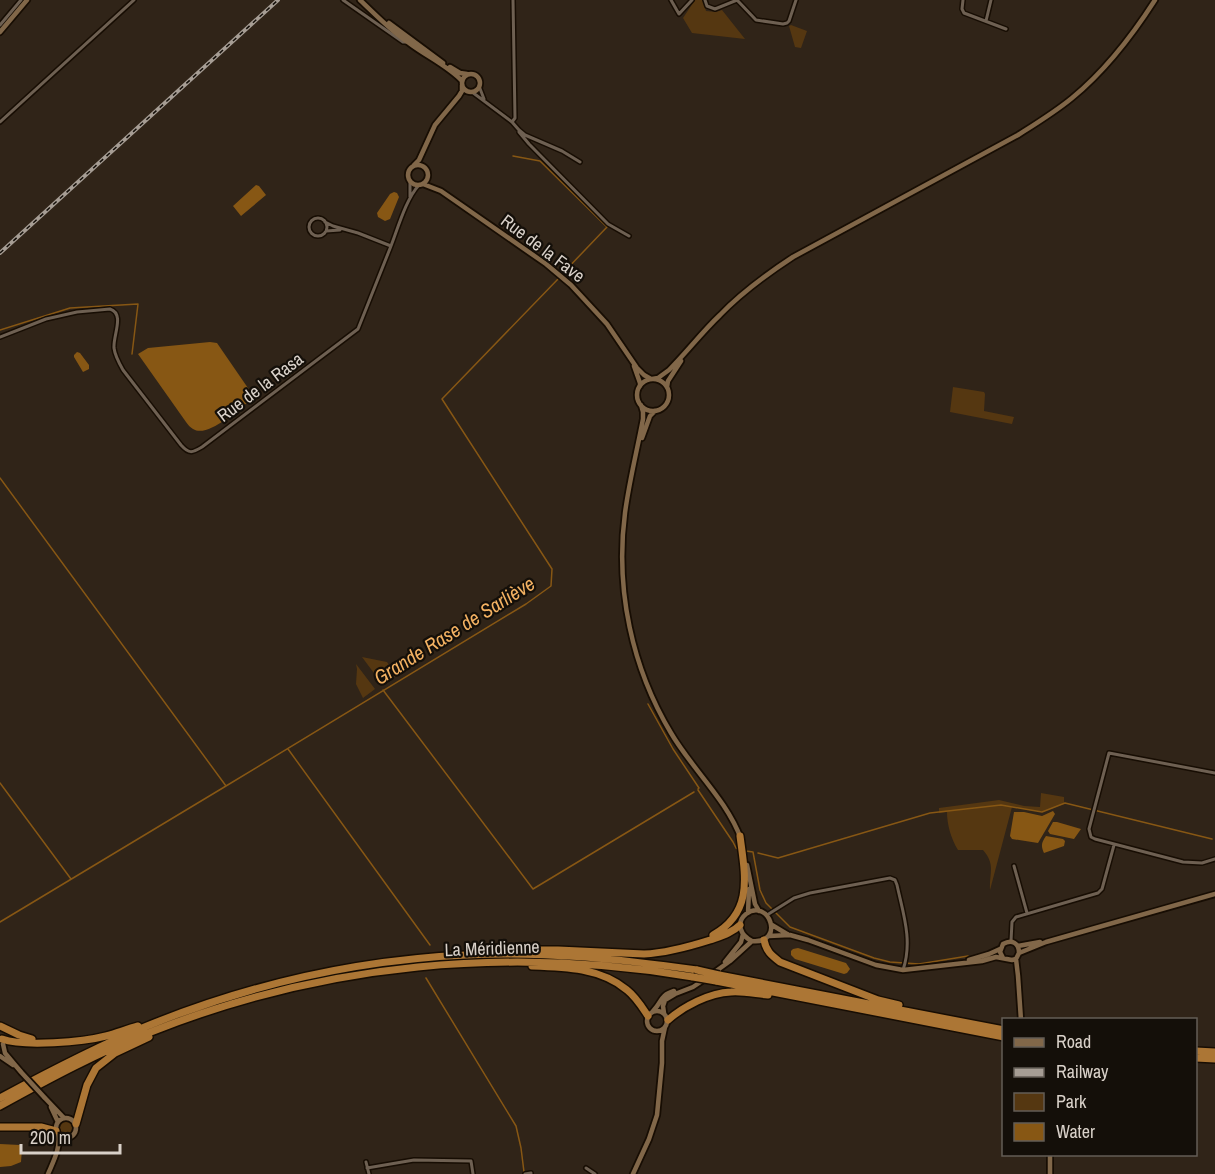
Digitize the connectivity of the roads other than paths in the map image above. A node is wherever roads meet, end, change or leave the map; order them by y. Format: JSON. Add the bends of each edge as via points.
{"nodes":[{"id":1,"x":21,"y":0,"type":"edge"},
{"id":2,"x":27,"y":0,"type":"edge"},
{"id":3,"x":134,"y":0,"type":"edge"},
{"id":4,"x":343,"y":0,"type":"edge"},
{"id":5,"x":360,"y":0,"type":"edge"},
{"id":6,"x":513,"y":0,"type":"edge"},
{"id":7,"x":671,"y":0,"type":"edge"},
{"id":8,"x":692,"y":0,"type":"edge"},
{"id":9,"x":705,"y":0,"type":"edge"},
{"id":10,"x":737,"y":0,"type":"edge"},
{"id":11,"x":796,"y":0,"type":"edge"},
{"id":12,"x":963,"y":0,"type":"edge"},
{"id":13,"x":992,"y":0,"type":"edge"},
{"id":14,"x":1155,"y":0,"type":"edge"},
{"id":15,"x":375,"y":13,"type":"junction"},
{"id":16,"x":986,"y":21,"type":"junction"},
{"id":17,"x":0,"y":25,"type":"edge"},
{"id":18,"x":1006,"y":29,"type":"dead end"},
{"id":19,"x":0,"y":32,"type":"edge"},
{"id":20,"x":407,"y":42,"type":"junction"},
{"id":21,"x":432,"y":55,"type":"junction"},
{"id":22,"x":467,"y":74,"type":"junction"},
{"id":23,"x":462,"y":83,"type":"junction"},
{"id":24,"x":479,"y":86,"type":"junction"},
{"id":25,"x":471,"y":92,"type":"junction"},
{"id":26,"x":487,"y":103,"type":"junction"},
{"id":27,"x":450,"y":107,"type":"junction"},
{"id":28,"x":0,"y":122,"type":"edge"},
{"id":29,"x":513,"y":123,"type":"junction"},
{"id":30,"x":519,"y":130,"type":"junction"},
{"id":31,"x":425,"y":146,"type":"junction"},
{"id":32,"x":580,"y":162,"type":"dead end"},
{"id":33,"x":414,"y":165,"type":"junction"},
{"id":34,"x":424,"y":167,"type":"junction"},
{"id":35,"x":428,"y":177,"type":"junction"},
{"id":36,"x":410,"y":182,"type":"junction"},
{"id":37,"x":421,"y":185,"type":"junction"},
{"id":38,"x":441,"y":192,"type":"junction"},
{"id":39,"x":410,"y":199,"type":"junction"},
{"id":40,"x":325,"y":222,"type":"junction"},
{"id":41,"x":345,"y":230,"type":"junction"},
{"id":42,"x":325,"y":231,"type":"junction"},
{"id":43,"x":629,"y":236,"type":"dead end"},
{"id":44,"x":392,"y":246,"type":"junction"},
{"id":45,"x":0,"y":337,"type":"edge"},
{"id":46,"x":617,"y":338,"type":"junction"},
{"id":47,"x":688,"y":351,"type":"junction"},
{"id":48,"x":652,"y":379,"type":"junction"},
{"id":49,"x":640,"y":386,"type":"junction"},
{"id":50,"x":667,"y":389,"type":"junction"},
{"id":51,"x":641,"y":405,"type":"junction"},
{"id":52,"x":655,"y":411,"type":"junction"},
{"id":53,"x":636,"y":458,"type":"junction"},
{"id":54,"x":1215,"y":773,"type":"edge"},
{"id":55,"x":740,"y":836,"type":"junction"},
{"id":56,"x":1114,"y":845,"type":"junction"},
{"id":57,"x":1215,"y":859,"type":"edge"},
{"id":58,"x":1014,"y":866,"type":"dead end"},
{"id":59,"x":749,"y":880,"type":"junction"},
{"id":60,"x":1215,"y":894,"type":"edge"},
{"id":61,"x":759,"y":911,"type":"junction"},
{"id":62,"x":748,"y":913,"type":"junction"},
{"id":63,"x":1027,"y":913,"type":"junction"},
{"id":64,"x":767,"y":915,"type":"junction"},
{"id":65,"x":740,"y":925,"type":"junction"},
{"id":66,"x":772,"y":926,"type":"junction"},
{"id":67,"x":743,"y":934,"type":"junction"},
{"id":68,"x":790,"y":935,"type":"junction"},
{"id":69,"x":766,"y":938,"type":"junction"},
{"id":70,"x":752,"y":941,"type":"junction"},
{"id":71,"x":1011,"y":941,"type":"junction"},
{"id":72,"x":1046,"y":942,"type":"junction"},
{"id":73,"x":1018,"y":946,"type":"junction"},
{"id":74,"x":1000,"y":949,"type":"junction"},
{"id":75,"x":673,"y":951,"type":"junction"},
{"id":76,"x":1019,"y":953,"type":"junction"},
{"id":77,"x":468,"y":955,"type":"junction"},
{"id":78,"x":1016,"y":958,"type":"junction"},
{"id":79,"x":1006,"y":959,"type":"junction"},
{"id":80,"x":473,"y":962,"type":"junction"},
{"id":81,"x":957,"y":963,"type":"junction"},
{"id":82,"x":905,"y":965,"type":"junction"},
{"id":83,"x":1017,"y":972,"type":"junction"},
{"id":84,"x":695,"y":973,"type":"junction"},
{"id":85,"x":718,"y":978,"type":"junction"},
{"id":86,"x":813,"y":1000,"type":"junction"},
{"id":87,"x":203,"y":1013,"type":"junction"},
{"id":88,"x":651,"y":1013,"type":"junction"},
{"id":89,"x":167,"y":1018,"type":"junction"},
{"id":90,"x":1021,"y":1018,"type":"edge"},
{"id":91,"x":666,"y":1020,"type":"junction"},
{"id":92,"x":0,"y":1026,"type":"edge"},
{"id":93,"x":980,"y":1026,"type":"junction"},
{"id":94,"x":654,"y":1030,"type":"junction"},
{"id":95,"x":1002,"y":1030,"type":"edge"},
{"id":96,"x":1002,"y":1036,"type":"edge"},
{"id":97,"x":2,"y":1039,"type":"edge"},
{"id":98,"x":61,"y":1042,"type":"junction"},
{"id":99,"x":0,"y":1051,"type":"edge"},
{"id":100,"x":1197,"y":1051,"type":"edge"},
{"id":101,"x":1215,"y":1052,"type":"edge"},
{"id":102,"x":662,"y":1054,"type":"junction"},
{"id":103,"x":0,"y":1056,"type":"edge"},
{"id":104,"x":1197,"y":1058,"type":"edge"},
{"id":105,"x":1215,"y":1059,"type":"edge"},
{"id":106,"x":21,"y":1072,"type":"junction"},
{"id":107,"x":0,"y":1098,"type":"edge"},
{"id":108,"x":50,"y":1105,"type":"junction"},
{"id":109,"x":0,"y":1106,"type":"edge"},
{"id":110,"x":64,"y":1118,"type":"junction"},
{"id":111,"x":58,"y":1122,"type":"junction"},
{"id":112,"x":75,"y":1124,"type":"junction"},
{"id":113,"x":0,"y":1127,"type":"edge"},
{"id":114,"x":57,"y":1133,"type":"junction"},
{"id":115,"x":67,"y":1139,"type":"junction"},
{"id":116,"x":57,"y":1153,"type":"junction"},
{"id":117,"x":1050,"y":1156,"type":"edge"},
{"id":118,"x":366,"y":1162,"type":"dead end"},
{"id":119,"x":367,"y":1168,"type":"junction"},
{"id":120,"x":586,"y":1168,"type":"dead end"},
{"id":121,"x":531,"y":1173,"type":"edge"},
{"id":122,"x":48,"y":1174,"type":"edge"},
{"id":123,"x":369,"y":1174,"type":"edge"},
{"id":124,"x":473,"y":1174,"type":"edge"},
{"id":125,"x":525,"y":1174,"type":"edge"},
{"id":126,"x":595,"y":1174,"type":"edge"},
{"id":127,"x":633,"y":1174,"type":"edge"},
{"id":128,"x":1050,"y":1174,"type":"edge"}],
"edges":[{"from":1,"to":17,"type":"street"},
{"from":2,"to":19,"type":"main road"},
{"from":3,"to":28,"type":"street"},
{"from":4,"to":20,"type":"street"},
{"from":5,"to":15,"type":"main road"},
{"from":6,"to":29,"type":"street"},
{"from":7,"to":8,"type":"street","via":[[679,14]]},
{"from":9,"to":10,"type":"street","via":[[707,6],[715,9]]},
{"from":10,"to":11,"type":"street","via":[[756,20],[783,24],[789,21]]},
{"from":12,"to":16,"type":"street","via":[[964,13]]},
{"from":13,"to":16,"type":"street"},
{"from":14,"to":47,"type":"main road","via":[[1114,56],[1048,117],[793,256],[743,292]]},
{"from":15,"to":20,"type":"main road"},
{"from":15,"to":21,"type":"main road"},
{"from":16,"to":18,"type":"street"},
{"from":20,"to":21,"type":"street"},
{"from":20,"to":23,"type":"main road","via":[[446,67]]},
{"from":21,"to":22,"type":"main road"},
{"from":22,"to":23,"type":"main road"},
{"from":22,"to":24,"type":"main road","via":[[477,76]]},
{"from":23,"to":25,"type":"main road"},
{"from":23,"to":27,"type":"main road","via":[[462,91]]},
{"from":24,"to":25,"type":"main road"},
{"from":24,"to":26,"type":"street"},
{"from":25,"to":26,"type":"street"},
{"from":25,"to":27,"type":"main road"},
{"from":26,"to":29,"type":"street"},
{"from":27,"to":31,"type":"main road"},
{"from":29,"to":30,"type":"street"},
{"from":30,"to":32,"type":"street"},
{"from":30,"to":43,"type":"street","via":[[608,224]]},
{"from":31,"to":33,"type":"main road"},
{"from":31,"to":34,"type":"main road"},
{"from":33,"to":34,"type":"main road"},
{"from":33,"to":36,"type":"main road","via":[[408,173]]},
{"from":34,"to":35,"type":"main road"},
{"from":35,"to":37,"type":"main road"},
{"from":35,"to":38,"type":"main road","name":"Rue de la Fave"},
{"from":36,"to":37,"type":"main road"},
{"from":36,"to":39,"type":"street"},
{"from":37,"to":38,"type":"main road","name":"Rue de la Fave"},
{"from":37,"to":39,"type":"street"},
{"from":38,"to":46,"type":"main road","name":"Rue de la Fave","via":[[557,272],[585,298]]},
{"from":39,"to":44,"type":"street"},
{"from":40,"to":41,"type":"street"},
{"from":40,"to":42,"type":"street"},
{"from":40,"to":42,"type":"street","via":[[317,218],[309,226],[315,235]]},
{"from":41,"to":42,"type":"street"},
{"from":41,"to":44,"type":"street"},
{"from":44,"to":45,"type":"street","name":"Rue de la Rasa","via":[[358,329],[198,450],[190,452],[123,370],[114,347],[118,318],[114,310],[66,314]]},
{"from":46,"to":48,"type":"main road","name":"Rue de la Fave","via":[[637,368]]},
{"from":46,"to":49,"type":"main road","name":"Rue de la Fave"},
{"from":47,"to":48,"type":"main road","via":[[669,370]]},
{"from":47,"to":50,"type":"main road"},
{"from":48,"to":49,"type":"main road"},
{"from":48,"to":50,"type":"main road"},
{"from":49,"to":51,"type":"main road","via":[[637,396]]},
{"from":50,"to":52,"type":"main road","via":[[666,403]]},
{"from":51,"to":52,"type":"main road"},
{"from":51,"to":53,"type":"main road","via":[[643,419]]},
{"from":52,"to":53,"type":"main road"},
{"from":53,"to":55,"type":"main road","via":[[625,515],[623,561],[626,607],[636,653],[670,732],[726,809]]},
{"from":54,"to":56,"type":"street","via":[[1109,753],[1089,829],[1091,837]]},
{"from":55,"to":59,"type":"main road"},
{"from":55,"to":75,"type":"highway","via":[[745,889],[736,915],[720,931]]},
{"from":56,"to":57,"type":"street","via":[[1183,862]]},
{"from":56,"to":63,"type":"street","via":[[1098,893]]},
{"from":58,"to":63,"type":"street"},
{"from":59,"to":61,"type":"main road"},
{"from":59,"to":62,"type":"main road"},
{"from":60,"to":72,"type":"main road"},
{"from":61,"to":62,"type":"main road"},
{"from":61,"to":64,"type":"main road"},
{"from":62,"to":65,"type":"main road"},
{"from":63,"to":71,"type":"street","via":[[1016,916],[1012,922]]},
{"from":64,"to":66,"type":"main road"},
{"from":64,"to":82,"type":"street","via":[[810,893],[890,878],[897,885],[908,933]]},
{"from":65,"to":67,"type":"main road"},
{"from":65,"to":75,"type":"highway","via":[[727,934]]},
{"from":66,"to":68,"type":"main road"},
{"from":66,"to":69,"type":"main road"},
{"from":67,"to":70,"type":"main road"},
{"from":67,"to":88,"type":"main road","via":[[726,961],[697,983],[667,994]]},
{"from":68,"to":69,"type":"main road"},
{"from":68,"to":82,"type":"main road","via":[[876,965]]},
{"from":69,"to":70,"type":"main road"},
{"from":69,"to":93,"type":"highway","via":[[765,949],[770,954],[799,970],[878,1000]]},
{"from":70,"to":91,"type":"main road","via":[[693,987],[665,1000]]},
{"from":71,"to":73,"type":"main road"},
{"from":71,"to":74,"type":"main road"},
{"from":72,"to":73,"type":"main road"},
{"from":72,"to":76,"type":"main road"},
{"from":73,"to":76,"type":"main road"},
{"from":74,"to":79,"type":"main road"},
{"from":74,"to":81,"type":"main road"},
{"from":75,"to":77,"type":"highway","via":[[644,954],[541,949]]},
{"from":76,"to":78,"type":"main road"},
{"from":77,"to":84,"type":"highway","name":"La Méridienne","via":[[604,958]]},
{"from":77,"to":89,"type":"highway","name":"La Méridienne","via":[[319,974]]},
{"from":78,"to":79,"type":"main road"},
{"from":78,"to":83,"type":"main road"},
{"from":79,"to":81,"type":"main road"},
{"from":79,"to":83,"type":"main road"},
{"from":80,"to":84,"type":"highway","name":"La Méridienne","via":[[559,962]]},
{"from":80,"to":87,"type":"highway","name":"La Méridienne","via":[[343,977]]},
{"from":80,"to":88,"type":"highway","via":[[586,971],[619,984]]},
{"from":81,"to":82,"type":"main road","via":[[927,968]]},
{"from":83,"to":90,"type":"main road"},
{"from":84,"to":85,"type":"highway","name":"La Méridienne","bridge":true},
{"from":85,"to":86,"type":"highway","name":"La Méridienne"},
{"from":85,"to":93,"type":"highway","name":"La Méridienne"},
{"from":86,"to":91,"type":"highway","via":[[744,992],[715,994]]},
{"from":86,"to":96,"type":"highway","name":"La Méridienne"},
{"from":87,"to":109,"type":"highway","name":"La Méridienne","via":[[98,1055]]},
{"from":87,"to":112,"type":"highway","via":[[101,1063],[90,1078]]},
{"from":88,"to":91,"type":"main road","via":[[659,1010]]},
{"from":88,"to":94,"type":"main road","via":[[647,1022]]},
{"from":89,"to":98,"type":"highway","via":[[105,1036]]},
{"from":89,"to":107,"type":"highway","name":"La Méridienne","via":[[107,1043]]},
{"from":91,"to":94,"type":"main road","via":[[659,1031]]},
{"from":91,"to":102,"type":"main road"},
{"from":92,"to":98,"type":"highway","via":[[26,1038]]},
{"from":93,"to":95,"type":"highway","name":"La Méridienne"},
{"from":94,"to":102,"type":"main road"},
{"from":97,"to":98,"type":"highway"},
{"from":97,"to":99,"type":"main road"},
{"from":97,"to":106,"type":"main road","via":[[5,1053]]},
{"from":100,"to":101,"type":"highway"},
{"from":102,"to":127,"type":"main road","via":[[657,1116]]},
{"from":103,"to":106,"type":"main road"},
{"from":104,"to":105,"type":"highway"},
{"from":106,"to":108,"type":"main road","bridge":true},
{"from":108,"to":110,"type":"main road"},
{"from":108,"to":111,"type":"main road"},
{"from":110,"to":111,"type":"main road"},
{"from":110,"to":112,"type":"main road"},
{"from":111,"to":114,"type":"main road"},
{"from":112,"to":115,"type":"main road","via":[[75,1134]]},
{"from":113,"to":114,"type":"highway","via":[[41,1127]]},
{"from":114,"to":115,"type":"main road"},
{"from":114,"to":116,"type":"main road"},
{"from":115,"to":116,"type":"main road"},
{"from":116,"to":122,"type":"main road"},
{"from":117,"to":128,"type":"main road"},
{"from":118,"to":119,"type":"street"},
{"from":119,"to":123,"type":"street"},
{"from":119,"to":124,"type":"street","via":[[414,1160],[471,1161]]},
{"from":120,"to":126,"type":"street"},
{"from":121,"to":125,"type":"street"}]}
